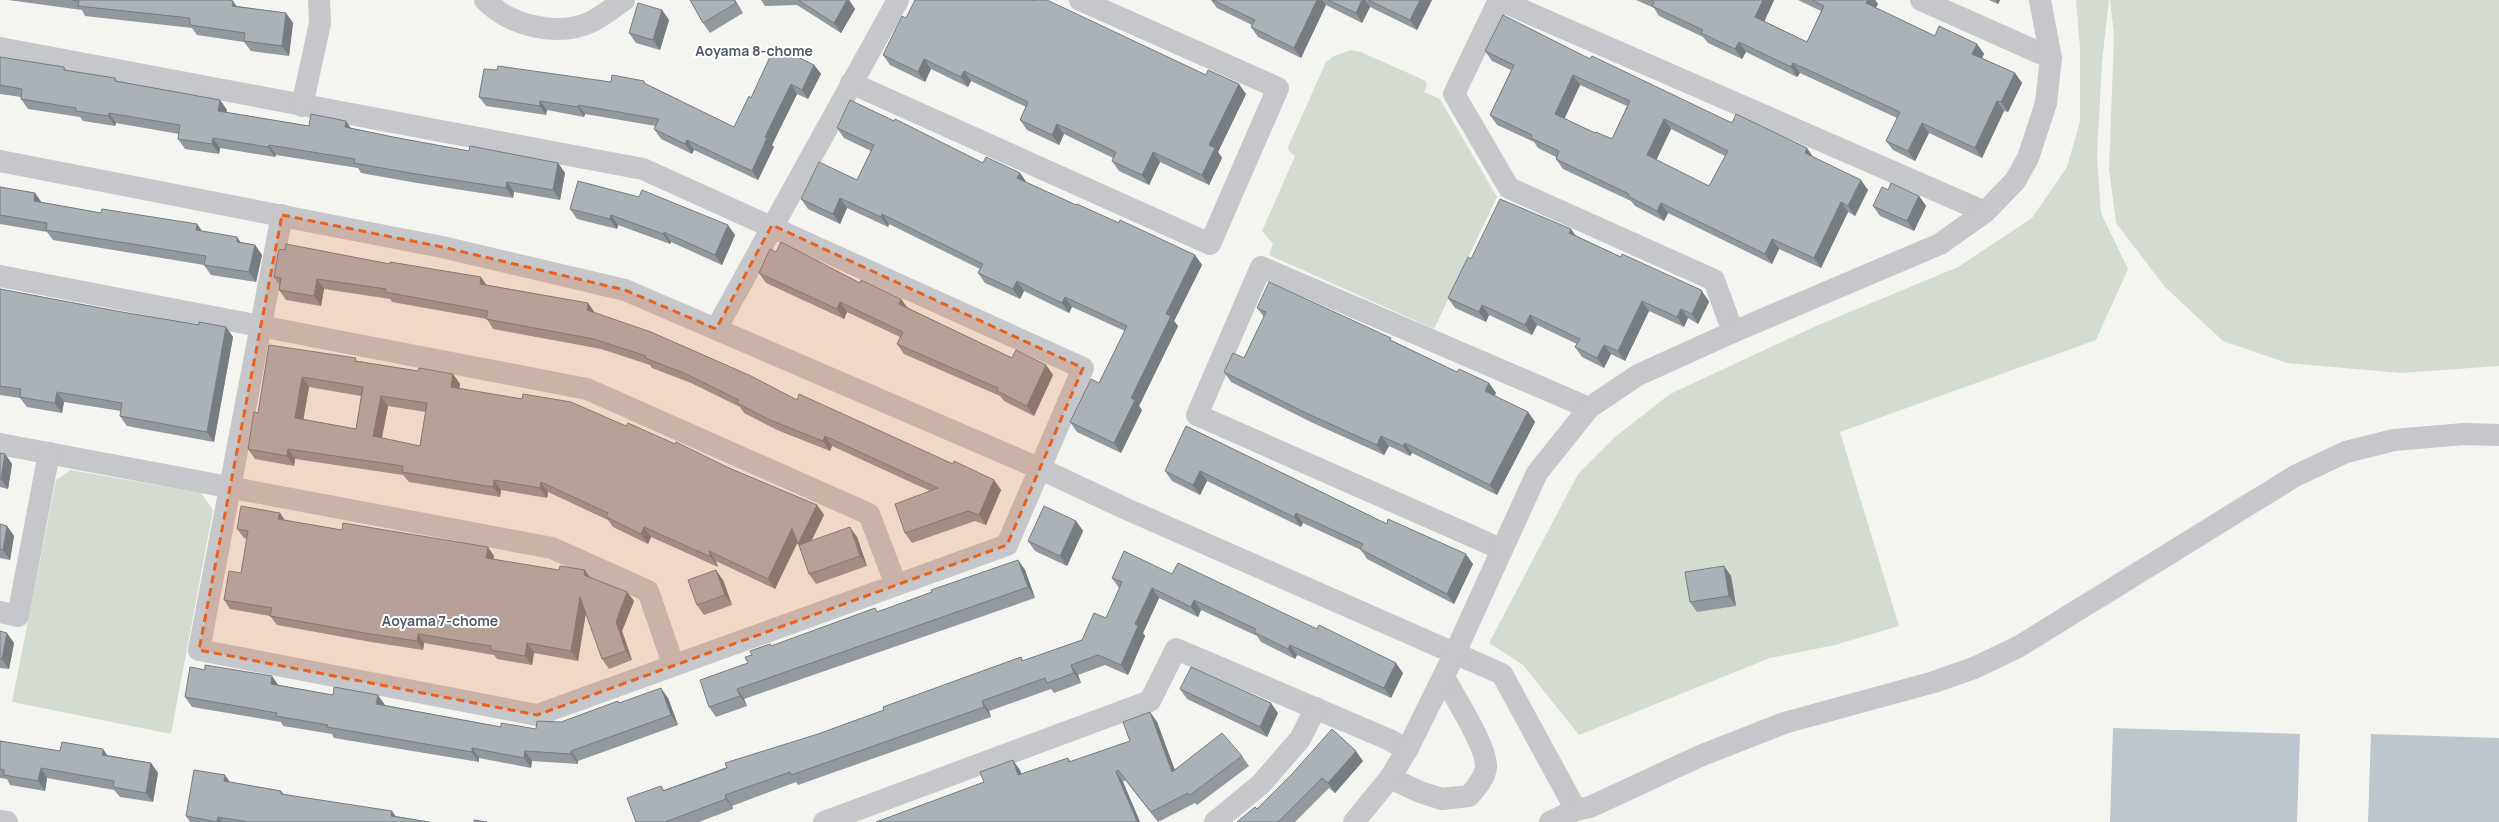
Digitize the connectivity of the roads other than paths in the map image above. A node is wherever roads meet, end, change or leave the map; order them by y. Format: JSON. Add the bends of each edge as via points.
{"nodes":[{"id":1,"x":319,"y":0,"type":"edge"},
{"id":2,"x":485,"y":0,"type":"edge"},
{"id":3,"x":624,"y":0,"type":"edge"},
{"id":4,"x":898,"y":0,"type":"edge"},
{"id":5,"x":1080,"y":0,"type":"edge"},
{"id":6,"x":1920,"y":0,"type":"edge"},
{"id":7,"x":2040,"y":0,"type":"edge"},
{"id":8,"x":0,"y":48,"type":"edge"},
{"id":9,"x":2051,"y":58,"type":"junction"},
{"id":10,"x":851,"y":83,"type":"junction"},
{"id":11,"x":302,"y":106,"type":"junction"},
{"id":12,"x":0,"y":161,"type":"edge"},
{"id":13,"x":1985,"y":212,"type":"junction"},
{"id":14,"x":282,"y":215,"type":"junction"},
{"id":15,"x":772,"y":225,"type":"junction"},
{"id":16,"x":0,"y":276,"type":"edge"},
{"id":17,"x":262,"y":326,"type":"junction"},
{"id":18,"x":716,"y":329,"type":"junction"},
{"id":19,"x":1733,"y":332,"type":"junction"},
{"id":20,"x":1590,"y":408,"type":"junction"},
{"id":21,"x":2499,"y":435,"type":"edge"},
{"id":22,"x":0,"y":444,"type":"edge"},
{"id":23,"x":49,"y":453,"type":"junction"},
{"id":24,"x":1041,"y":469,"type":"junction"},
{"id":25,"x":229,"y":487,"type":"junction"},
{"id":26,"x":1501,"y":549,"type":"junction"},
{"id":27,"x":896,"y":584,"type":"junction"},
{"id":28,"x":0,"y":612,"type":"edge"},
{"id":29,"x":1455,"y":653,"type":"junction"},
{"id":30,"x":673,"y":664,"type":"junction"},
{"id":31,"x":1444,"y":677,"type":"junction"},
{"id":32,"x":1316,"y":708,"type":"junction"},
{"id":33,"x":1407,"y":750,"type":"junction"},
{"id":34,"x":1390,"y":778,"type":"junction"},
{"id":35,"x":1576,"y":810,"type":"junction"},
{"id":36,"x":0,"y":821,"type":"edge"},
{"id":37,"x":7,"y":822,"type":"edge"},
{"id":38,"x":824,"y":822,"type":"edge"},
{"id":39,"x":1214,"y":822,"type":"edge"},
{"id":40,"x":1354,"y":822,"type":"edge"},
{"id":41,"x":1550,"y":822,"type":"edge"}],
"edges":[{"from":1,"to":11,"type":"street","via":[[320,23]]},
{"from":2,"to":3,"type":"street","via":[[493,8],[516,21],[536,27],[562,28],[592,21]]},
{"from":4,"to":10,"type":"street"},
{"from":5,"to":10,"type":"street","via":[[1278,88],[1210,244]]},
{"from":6,"to":9,"type":"street"},
{"from":7,"to":9,"type":"street"},
{"from":8,"to":11,"type":"street"},
{"from":9,"to":13,"type":"street","via":[[2046,103],[2028,158],[2015,181]]},
{"from":10,"to":15,"type":"street"},
{"from":11,"to":15,"type":"street","via":[[643,169]]},
{"from":12,"to":14,"type":"street"},
{"from":13,"to":19,"type":"street","via":[[1940,244]]},
{"from":13,"to":19,"type":"street","via":[[1499,0],[1454,94],[1509,188],[1714,280]]},
{"from":14,"to":17,"type":"street"},
{"from":14,"to":18,"type":"street","via":[[442,247],[625,290]]},
{"from":15,"to":18,"type":"street"},
{"from":15,"to":24,"type":"street","via":[[1084,368]]},
{"from":16,"to":17,"type":"street"},
{"from":17,"to":25,"type":"street"},
{"from":17,"to":27,"type":"street","via":[[587,389],[869,514]]},
{"from":18,"to":24,"type":"street"},
{"from":19,"to":20,"type":"street","via":[[1638,375]]},
{"from":20,"to":26,"type":"street","via":[[1537,473]]},
{"from":20,"to":26,"type":"street","via":[[1261,267],[1197,415]]},
{"from":21,"to":35,"type":"street","via":[[2464,434],[2394,440],[2346,452],[2295,476],[2018,647],[1974,668],[1934,682],[1784,723],[1700,756],[1590,807]]},
{"from":22,"to":23,"type":"street"},
{"from":23,"to":25,"type":"street"},
{"from":23,"to":28,"type":"street","via":[[18,616]]},
{"from":24,"to":27,"type":"street","via":[[1007,545]]},
{"from":24,"to":29,"type":"street"},
{"from":25,"to":30,"type":"street","via":[[552,548],[648,591]]},
{"from":25,"to":30,"type":"street","via":[[199,650],[537,714]]},
{"from":26,"to":29,"type":"street"},
{"from":27,"to":30,"type":"street"},
{"from":29,"to":31,"type":"street"},
{"from":29,"to":35,"type":"street","via":[[1502,674]]},
{"from":31,"to":33,"type":"street"},
{"from":31,"to":34,"type":"street","via":[[1482,750],[1486,767],[1481,782],[1469,796],[1442,799]]},
{"from":32,"to":33,"type":"street"},
{"from":32,"to":38,"type":"street","via":[[1176,649],[1150,701]]},
{"from":32,"to":39,"type":"street","via":[[1300,740],[1261,784]]},
{"from":33,"to":34,"type":"street"},
{"from":34,"to":40,"type":"street"},
{"from":35,"to":41,"type":"street"},
{"from":36,"to":37,"type":"street"}]}
